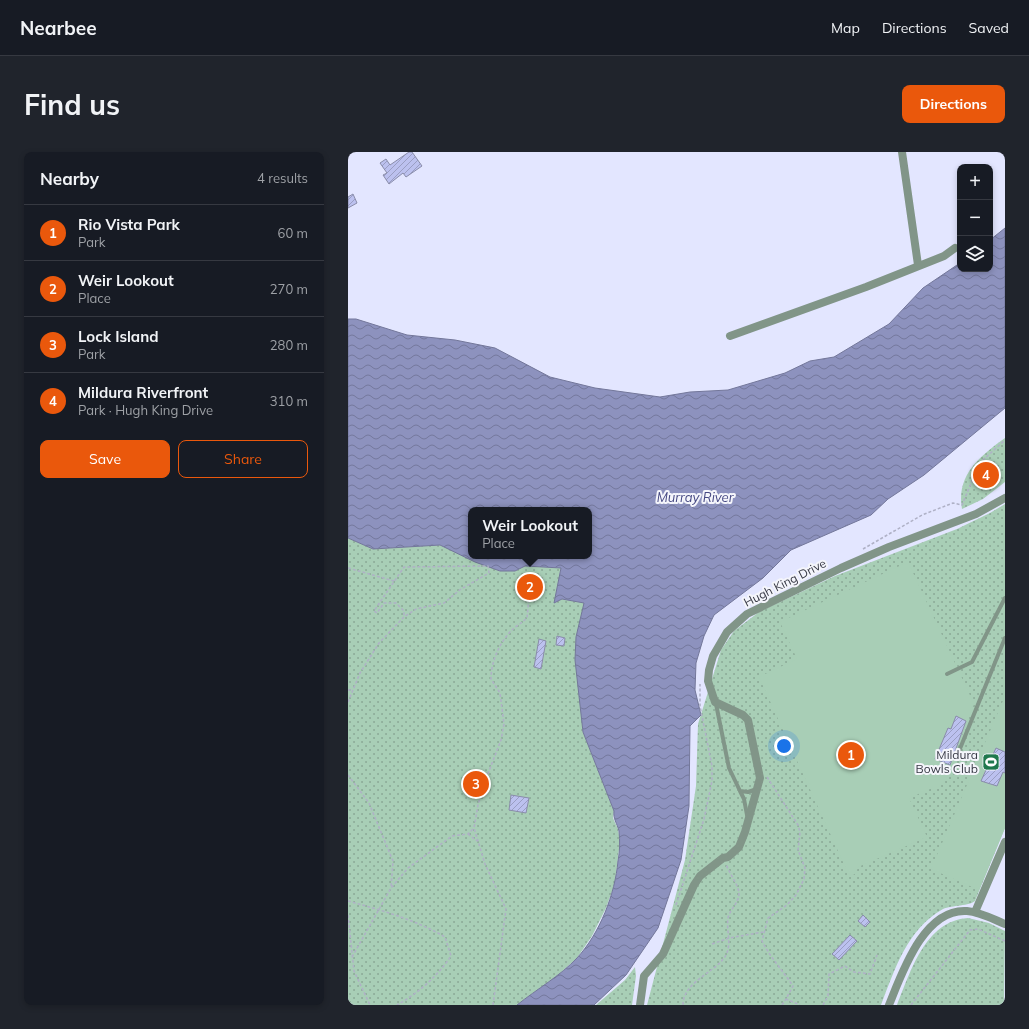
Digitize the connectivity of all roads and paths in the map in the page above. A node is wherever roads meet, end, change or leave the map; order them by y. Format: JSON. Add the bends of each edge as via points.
{"nodes":[{"id":1,"x":902,"y":152,"type":"edge"},
{"id":2,"x":955,"y":248,"type":"dead end"},
{"id":3,"x":918,"y":265,"type":"junction"},
{"id":4,"x":730,"y":336,"type":"dead end"},
{"id":5,"x":1005,"y":440,"type":"edge"},
{"id":6,"x":1005,"y":490,"type":"edge"},
{"id":7,"x":1005,"y":498,"type":"edge"},
{"id":8,"x":953,"y":503,"type":"dead end"},
{"id":9,"x":976,"y":514,"type":"junction"},
{"id":10,"x":348,"y":568,"type":"edge"},
{"id":11,"x":394,"y":581,"type":"junction"},
{"id":12,"x":530,"y":587,"type":"dead end"},
{"id":13,"x":1005,"y":598,"type":"edge"},
{"id":14,"x":404,"y":617,"type":"junction"},
{"id":15,"x":1005,"y":638,"type":"edge"},
{"id":16,"x":947,"y":674,"type":"dead end"},
{"id":17,"x":348,"y":690,"type":"edge"},
{"id":18,"x":352,"y":690,"type":"junction"},
{"id":19,"x":348,"y":702,"type":"edge"},
{"id":20,"x":715,"y":702,"type":"junction"},
{"id":21,"x":957,"y":756,"type":"dead end"},
{"id":22,"x":760,"y":771,"type":"junction"},
{"id":23,"x":348,"y":775,"type":"edge"},
{"id":24,"x":757,"y":789,"type":"junction"},
{"id":25,"x":740,"y":791,"type":"junction"},
{"id":26,"x":748,"y":819,"type":"junction"},
{"id":27,"x":474,"y":828,"type":"junction"},
{"id":28,"x":468,"y":834,"type":"junction"},
{"id":29,"x":478,"y":842,"type":"junction"},
{"id":30,"x":1005,"y":842,"type":"edge"},
{"id":31,"x":723,"y":858,"type":"junction"},
{"id":32,"x":391,"y":888,"type":"junction"},
{"id":33,"x":348,"y":901,"type":"edge"},
{"id":34,"x":380,"y":910,"type":"junction"},
{"id":35,"x":975,"y":912,"type":"junction"},
{"id":36,"x":348,"y":915,"type":"edge"},
{"id":37,"x":1005,"y":924,"type":"edge"},
{"id":38,"x":763,"y":932,"type":"junction"},
{"id":39,"x":729,"y":938,"type":"junction"},
{"id":40,"x":1005,"y":940,"type":"edge"},
{"id":41,"x":712,"y":944,"type":"dead end"},
{"id":42,"x":877,"y":955,"type":"dead end"},
{"id":43,"x":352,"y":958,"type":"junction"},
{"id":44,"x":786,"y":999,"type":"junction"},
{"id":45,"x":370,"y":1005,"type":"edge"},
{"id":46,"x":397,"y":1005,"type":"edge"},
{"id":47,"x":493,"y":1005,"type":"edge"},
{"id":48,"x":640,"y":1005,"type":"edge"},
{"id":49,"x":683,"y":1005,"type":"edge"},
{"id":50,"x":782,"y":1005,"type":"edge"},
{"id":51,"x":800,"y":1005,"type":"edge"},
{"id":52,"x":823,"y":1005,"type":"edge"},
{"id":53,"x":889,"y":1005,"type":"edge"},
{"id":54,"x":911,"y":1005,"type":"edge"}],
"edges":[{"from":1,"to":3,"type":"street"},
{"from":2,"to":3,"type":"street","via":[[944,256]]},
{"from":3,"to":4,"type":"street","via":[[866,287]]},
{"from":5,"to":8,"type":"path","via":[[977,469],[962,505]]},
{"from":6,"to":9,"type":"street","name":"Hugh King Drive"},
{"from":7,"to":9,"type":"street","name":"Hugh King Drive"},
{"from":9,"to":20,"type":"street","name":"Hugh King Drive","via":[[869,556],[747,614],[727,632],[713,656],[708,670],[708,680]]},
{"from":10,"to":11,"type":"path"},
{"from":11,"to":14,"type":"path","via":[[374,610],[377,613],[384,603],[396,603],[404,611]]},
{"from":11,"to":14,"type":"path","via":[[404,567],[488,566],[489,573],[461,589],[444,603],[416,609]]},
{"from":12,"to":27,"type":"path","via":[[527,618],[501,643],[495,658],[491,679],[500,693],[504,724],[501,740],[484,784]]},
{"from":13,"to":16,"type":"lane","via":[[972,662]]},
{"from":14,"to":18,"type":"path","via":[[379,642]]},
{"from":15,"to":21,"type":"lane"},
{"from":17,"to":18,"type":"path"},
{"from":18,"to":19,"type":"path"},
{"from":20,"to":22,"type":"street","via":[[748,720]]},
{"from":20,"to":25,"type":"lane","via":[[729,768]]},
{"from":22,"to":24,"type":"street"},
{"from":22,"to":38,"type":"path","via":[[768,777],[798,825],[798,850],[805,868],[804,879],[796,895],[787,906],[768,918]]},
{"from":23,"to":32,"type":"path","via":[[369,803],[393,861]]},
{"from":24,"to":25,"type":"lane"},
{"from":24,"to":26,"type":"street"},
{"from":25,"to":26,"type":"lane"},
{"from":26,"to":31,"type":"street","via":[[739,847],[728,857]]},
{"from":27,"to":28,"type":"path"},
{"from":27,"to":29,"type":"path"},
{"from":28,"to":29,"type":"path"},
{"from":28,"to":32,"type":"path","via":[[452,836],[408,868]]},
{"from":29,"to":47,"type":"path","via":[[486,868],[506,909]]},
{"from":30,"to":35,"type":"street"},
{"from":31,"to":39,"type":"path","via":[[739,892],[728,917]]},
{"from":31,"to":48,"type":"street","via":[[700,876],[694,885],[663,954],[644,976]]},
{"from":32,"to":34,"type":"path"},
{"from":33,"to":34,"type":"path"},
{"from":34,"to":43,"type":"path"},
{"from":34,"to":46,"type":"path","via":[[434,930],[445,937],[451,956],[425,986]]},
{"from":35,"to":37,"type":"street"},
{"from":35,"to":53,"type":"street","via":[[950,914],[929,929],[909,958]]},
{"from":36,"to":43,"type":"path"},
{"from":38,"to":39,"type":"path"},
{"from":38,"to":44,"type":"path","via":[[762,941],[768,952],[793,986]]},
{"from":39,"to":41,"type":"path"},
{"from":39,"to":49,"type":"path","via":[[726,954],[689,990],[683,998]]},
{"from":40,"to":54,"type":"path","via":[[978,929],[970,930]]},
{"from":42,"to":52,"type":"path","via":[[870,974],[854,972],[845,966],[829,974],[828,996]]},
{"from":43,"to":45,"type":"path","via":[[354,971]]},
{"from":44,"to":50,"type":"path"},
{"from":44,"to":51,"type":"path"}]}
